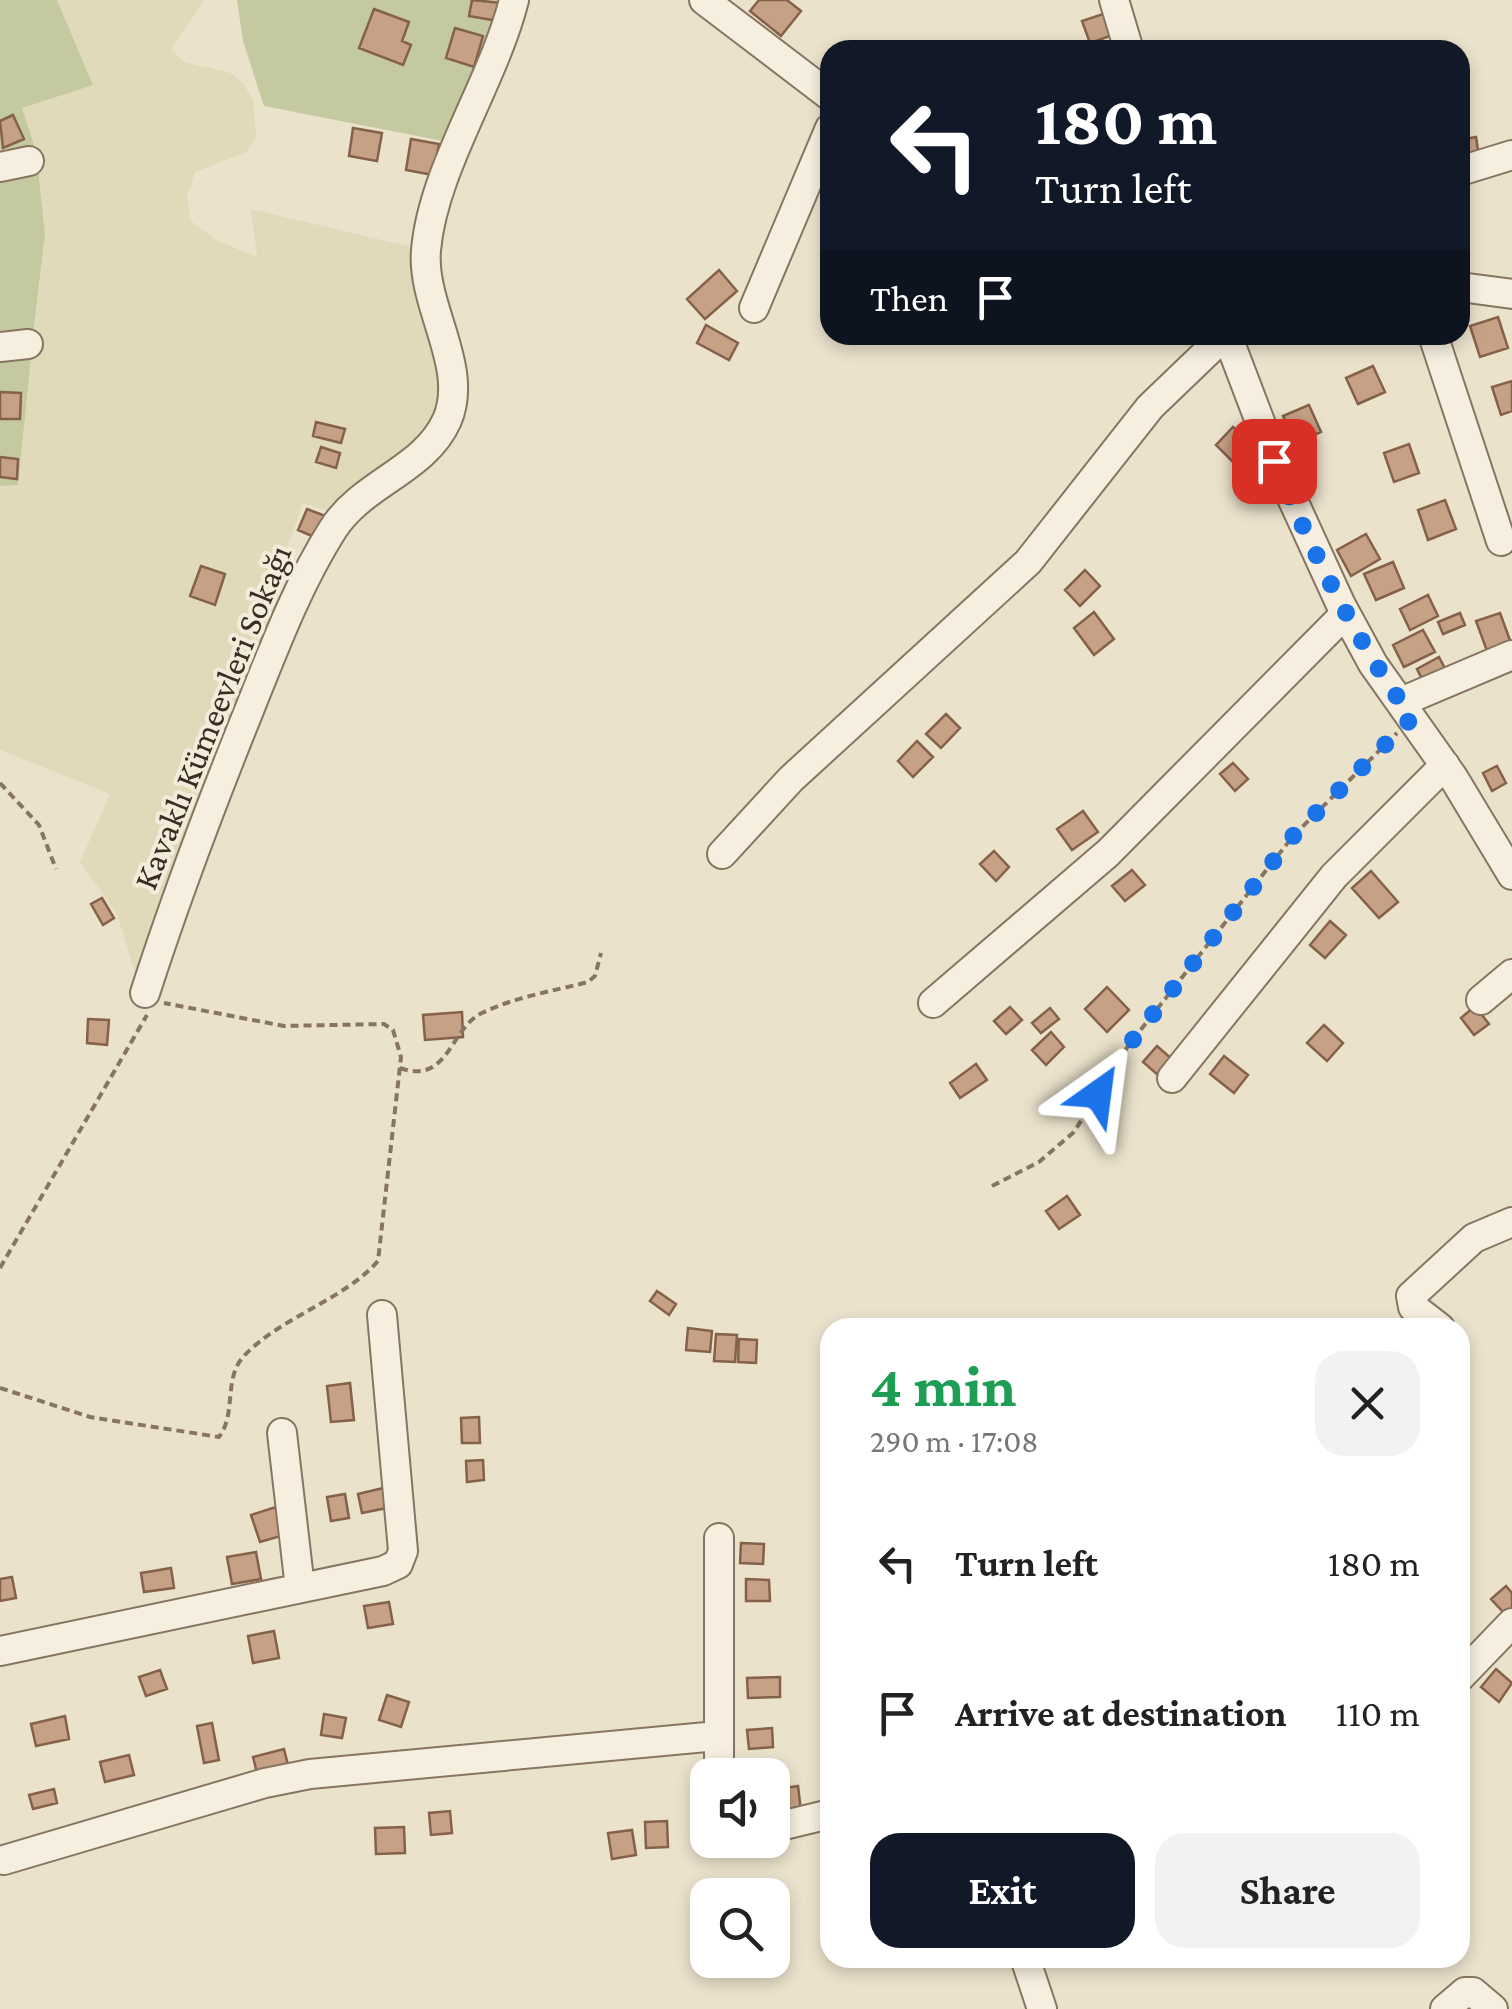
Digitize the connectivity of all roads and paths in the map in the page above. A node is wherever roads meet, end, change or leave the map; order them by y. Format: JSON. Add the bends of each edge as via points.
{"nodes":[{"id":1,"x":514,"y":0,"type":"edge"},
{"id":2,"x":704,"y":0,"type":"edge"},
{"id":3,"x":1114,"y":0,"type":"edge"},
{"id":4,"x":1126,"y":40,"type":"edge"},
{"id":5,"x":820,"y":88,"type":"edge"},
{"id":6,"x":820,"y":152,"type":"edge"},
{"id":7,"x":1512,"y":155,"type":"edge"},
{"id":8,"x":29,"y":161,"type":"dead end"},
{"id":9,"x":0,"y":167,"type":"edge"},
{"id":10,"x":1470,"y":168,"type":"edge"},
{"id":11,"x":1470,"y":288,"type":"edge"},
{"id":12,"x":1512,"y":294,"type":"edge"},
{"id":13,"x":754,"y":308,"type":"dead end"},
{"id":14,"x":1215,"y":345,"type":"edge"},
{"id":15,"x":1230,"y":345,"type":"edge"},
{"id":16,"x":1436,"y":345,"type":"edge"},
{"id":17,"x":1501,"y":542,"type":"dead end"},
{"id":18,"x":1345,"y":614,"type":"junction"},
{"id":19,"x":1512,"y":655,"type":"edge"},
{"id":20,"x":1406,"y":710,"type":"junction"},
{"id":21,"x":1445,"y":765,"type":"junction"},
{"id":22,"x":0,"y":783,"type":"edge"},
{"id":23,"x":722,"y":854,"type":"dead end"},
{"id":24,"x":56,"y":869,"type":"dead end"},
{"id":25,"x":1512,"y":875,"type":"edge"},
{"id":26,"x":601,"y":953,"type":"dead end"},
{"id":27,"x":1512,"y":974,"type":"edge"},
{"id":28,"x":151,"y":1000,"type":"junction"},
{"id":29,"x":1481,"y":1000,"type":"dead end"},
{"id":30,"x":934,"y":1003,"type":"dead end"},
{"id":31,"x":400,"y":1068,"type":"junction"},
{"id":32,"x":1172,"y":1078,"type":"dead end"},
{"id":33,"x":992,"y":1186,"type":"dead end"},
{"id":34,"x":1512,"y":1222,"type":"edge"},
{"id":35,"x":0,"y":1268,"type":"edge"},
{"id":36,"x":382,"y":1315,"type":"dead end"},
{"id":37,"x":1427,"y":1318,"type":"edge"},
{"id":38,"x":0,"y":1388,"type":"edge"},
{"id":39,"x":282,"y":1433,"type":"dead end"},
{"id":40,"x":718,"y":1538,"type":"dead end"},
{"id":41,"x":300,"y":1588,"type":"junction"},
{"id":42,"x":1512,"y":1623,"type":"edge"},
{"id":43,"x":0,"y":1651,"type":"edge"},
{"id":44,"x":1470,"y":1667,"type":"edge"},
{"id":45,"x":716,"y":1736,"type":"junction"},
{"id":46,"x":718,"y":1758,"type":"edge"},
{"id":47,"x":820,"y":1816,"type":"edge"},
{"id":48,"x":790,"y":1824,"type":"edge"},
{"id":49,"x":1,"y":1857,"type":"edge"},
{"id":50,"x":1028,"y":1968,"type":"edge"},
{"id":51,"x":1042,"y":2009,"type":"edge"},
{"id":52,"x":1445,"y":2009,"type":"edge"},
{"id":53,"x":1494,"y":2009,"type":"edge"}],
"edges":[{"from":1,"to":28,"type":"street","name":"Kavaklı Kümeevleri Sokağı","via":[[427,236],[426,282],[454,393],[448,416],[432,444],[351,506],[321,551],[231,755]]},
{"from":2,"to":5,"type":"street"},
{"from":3,"to":4,"type":"street"},
{"from":6,"to":13,"type":"street"},
{"from":7,"to":10,"type":"street"},
{"from":8,"to":9,"type":"street"},
{"from":11,"to":12,"type":"street"},
{"from":14,"to":23,"type":"street","via":[[1150,407],[1028,562],[792,779]]},
{"from":15,"to":18,"type":"street"},
{"from":16,"to":17,"type":"street"},
{"from":18,"to":20,"type":"street"},
{"from":18,"to":30,"type":"street","via":[[1108,852]]},
{"from":19,"to":20,"type":"street"},
{"from":20,"to":21,"type":"street"},
{"from":20,"to":33,"type":"path","via":[[1294,835],[1128,1046],[1074,1132],[1039,1162]]},
{"from":21,"to":25,"type":"street"},
{"from":21,"to":32,"type":"street","via":[[1334,876]]},
{"from":22,"to":24,"type":"path","via":[[39,825]]},
{"from":26,"to":31,"type":"path","via":[[588,982],[478,1014],[437,1066],[419,1073]]},
{"from":27,"to":29,"type":"street"},
{"from":28,"to":31,"type":"path","via":[[284,1026],[384,1024],[398,1039]]},
{"from":28,"to":35,"type":"path"},
{"from":31,"to":38,"type":"path","via":[[378,1261],[363,1278],[323,1298],[244,1356],[218,1437],[90,1417]]},
{"from":34,"to":37,"type":"street","via":[[1474,1238],[1410,1296]]},
{"from":36,"to":41,"type":"street","via":[[402,1557],[383,1571]]},
{"from":39,"to":41,"type":"street"},
{"from":40,"to":45,"type":"street"},
{"from":41,"to":43,"type":"street"},
{"from":42,"to":44,"type":"street"},
{"from":45,"to":46,"type":"street"},
{"from":45,"to":49,"type":"street","via":[[310,1774]]},
{"from":47,"to":48,"type":"street"},
{"from":50,"to":51,"type":"street"},
{"from":52,"to":53,"type":"street","via":[[1465,1992]]}]}
